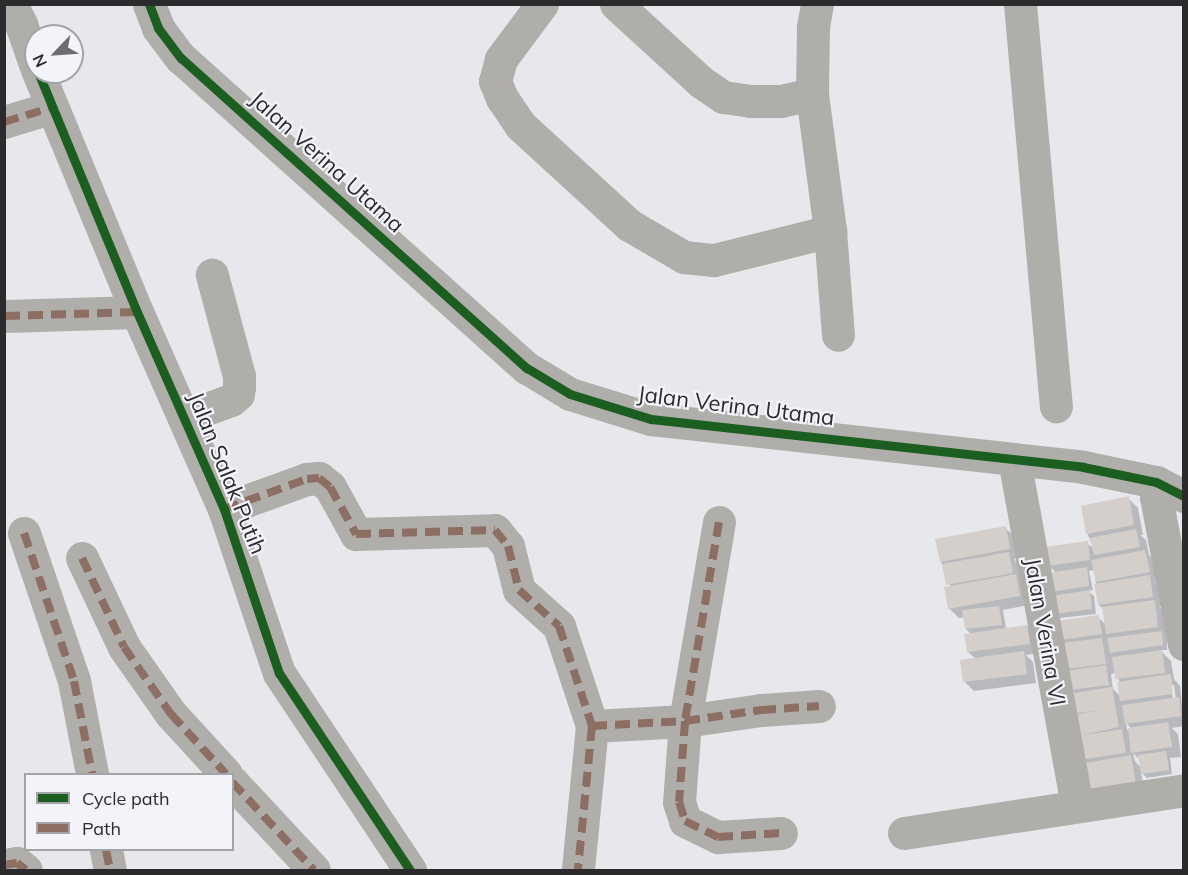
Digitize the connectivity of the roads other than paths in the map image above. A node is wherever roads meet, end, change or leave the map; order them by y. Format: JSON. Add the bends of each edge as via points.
{"nodes":[{"id":1,"x":5,"y":4,"type":"edge"},
{"id":2,"x":148,"y":4,"type":"edge"},
{"id":3,"x":542,"y":4,"type":"edge"},
{"id":4,"x":616,"y":4,"type":"edge"},
{"id":5,"x":816,"y":4,"type":"edge"},
{"id":6,"x":1020,"y":4,"type":"edge"},
{"id":7,"x":24,"y":33,"type":"edge"},
{"id":8,"x":42,"y":84,"type":"edge"},
{"id":9,"x":812,"y":94,"type":"junction"},
{"id":10,"x":50,"y":108,"type":"junction"},
{"id":11,"x":4,"y":122,"type":"edge"},
{"id":12,"x":830,"y":231,"type":"junction"},
{"id":13,"x":212,"y":276,"type":"dead end"},
{"id":14,"x":137,"y":312,"type":"junction"},
{"id":15,"x":5,"y":316,"type":"edge"},
{"id":16,"x":838,"y":335,"type":"dead end"},
{"id":17,"x":1056,"y":406,"type":"dead end"},
{"id":18,"x":185,"y":417,"type":"junction"},
{"id":19,"x":1014,"y":459,"type":"junction"},
{"id":20,"x":1170,"y":489,"type":"edge"},
{"id":21,"x":224,"y":509,"type":"junction"},
{"id":22,"x":719,"y":522,"type":"dead end"},
{"id":23,"x":24,"y":533,"type":"dead end"},
{"id":24,"x":82,"y":558,"type":"dead end"},
{"id":25,"x":1184,"y":644,"type":"edge"},
{"id":26,"x":819,"y":706,"type":"dead end"},
{"id":27,"x":685,"y":721,"type":"junction"},
{"id":28,"x":592,"y":726,"type":"junction"},
{"id":29,"x":92,"y":773,"type":"edge"},
{"id":30,"x":225,"y":773,"type":"edge"},
{"id":31,"x":234,"y":784,"type":"edge"},
{"id":32,"x":1184,"y":790,"type":"edge"},
{"id":33,"x":1077,"y":804,"type":"junction"},
{"id":34,"x":781,"y":833,"type":"dead end"},
{"id":35,"x":904,"y":833,"type":"dead end"},
{"id":36,"x":106,"y":851,"type":"edge"},
{"id":37,"x":4,"y":864,"type":"edge"},
{"id":38,"x":26,"y":870,"type":"edge"},
{"id":39,"x":110,"y":870,"type":"edge"},
{"id":40,"x":314,"y":870,"type":"edge"},
{"id":41,"x":410,"y":870,"type":"edge"},
{"id":42,"x":578,"y":870,"type":"edge"}],
"edges":[{"from":1,"to":7,"type":"street","via":[[15,12]]},
{"from":2,"to":19,"type":"street","name":"Jalan Verina Utama","via":[[158,28],[181,58],[527,368],[570,394],[651,419]]},
{"from":3,"to":12,"type":"street","via":[[501,59],[495,81],[501,98],[520,125],[629,225],[684,257],[714,260]]},
{"from":4,"to":9,"type":"street","via":[[723,97],[781,101]]},
{"from":5,"to":9,"type":"street"},
{"from":6,"to":17,"type":"street"},
{"from":8,"to":10,"type":"street","name":"Jalan Salak Putih"},
{"from":9,"to":12,"type":"street"},
{"from":10,"to":11,"type":"street"},
{"from":10,"to":14,"type":"street","name":"Jalan Salak Putih"},
{"from":12,"to":16,"type":"street"},
{"from":13,"to":18,"type":"street","via":[[239,376],[238,394]]},
{"from":14,"to":15,"type":"street"},
{"from":14,"to":18,"type":"street","name":"Jalan Salak Putih"},
{"from":18,"to":21,"type":"street","name":"Jalan Salak Putih"},
{"from":19,"to":20,"type":"street","name":"Jalan Verina Utama","via":[[1083,466]]},
{"from":19,"to":33,"type":"street","name":"Jalan Verina VI"},
{"from":20,"to":25,"type":"street","via":[[1156,497]]},
{"from":21,"to":28,"type":"street","via":[[319,478],[330,488],[356,534],[495,530],[508,546],[519,590],[559,626]]},
{"from":21,"to":41,"type":"street","name":"Jalan Salak Putih","via":[[279,673]]},
{"from":22,"to":27,"type":"street"},
{"from":23,"to":29,"type":"street","via":[[74,681]]},
{"from":24,"to":30,"type":"street","via":[[124,647],[171,714]]},
{"from":26,"to":27,"type":"street"},
{"from":27,"to":28,"type":"street"},
{"from":27,"to":34,"type":"street","via":[[679,801],[685,821],[718,837]]},
{"from":28,"to":42,"type":"street"},
{"from":31,"to":40,"type":"street"},
{"from":32,"to":33,"type":"street"},
{"from":33,"to":35,"type":"street"},
{"from":36,"to":39,"type":"street"},
{"from":37,"to":38,"type":"street","via":[[17,863]]}]}
